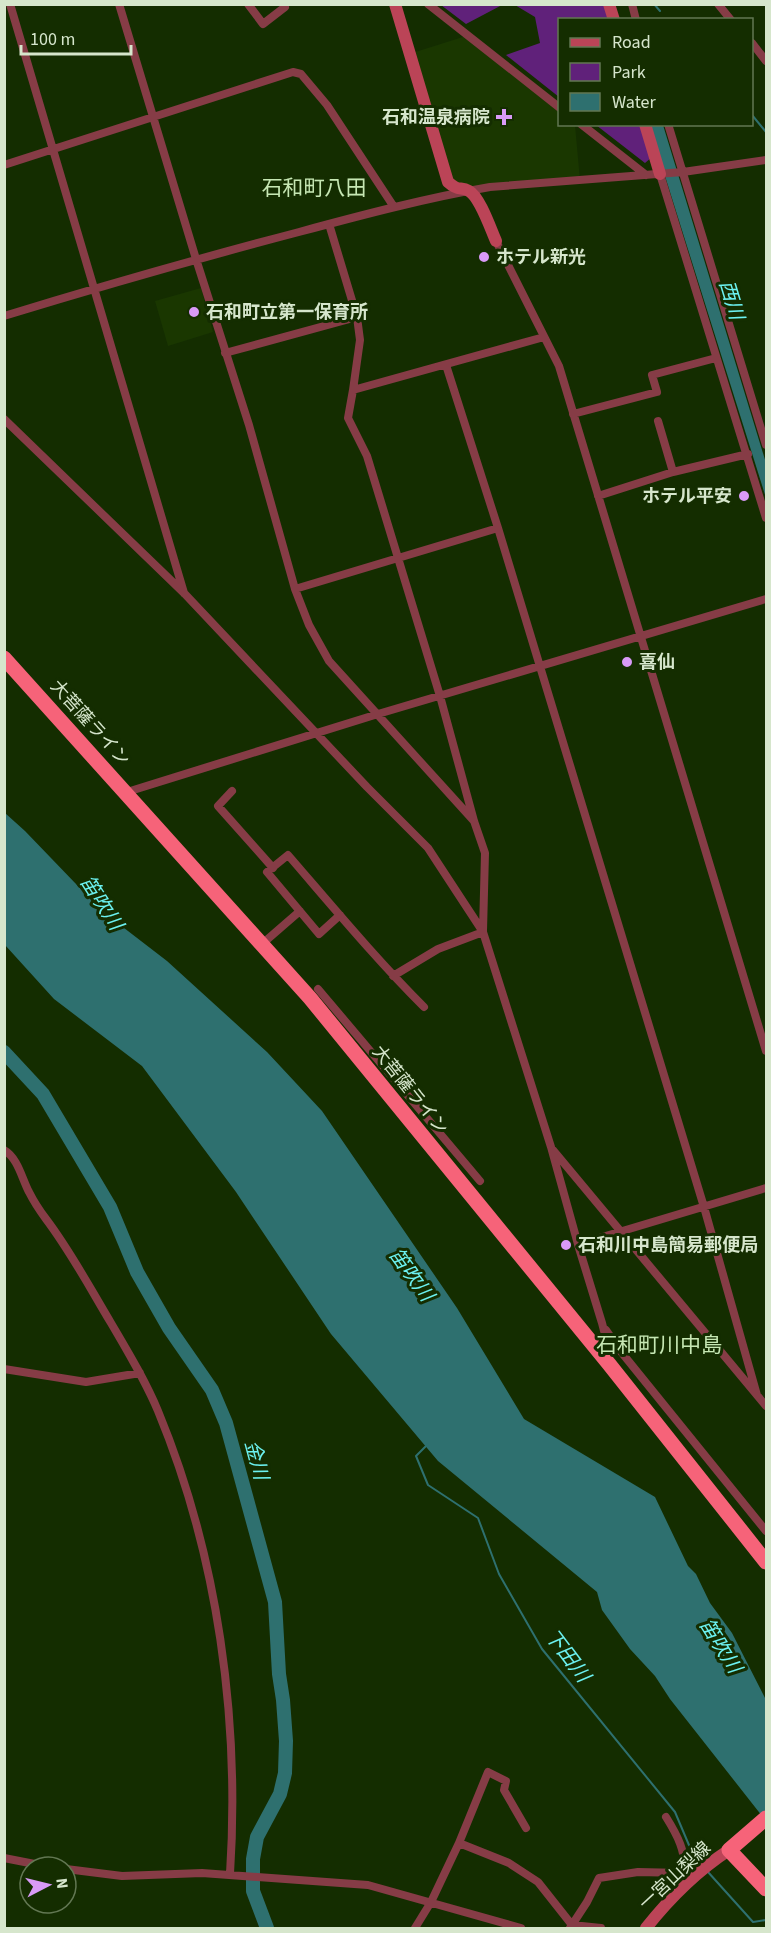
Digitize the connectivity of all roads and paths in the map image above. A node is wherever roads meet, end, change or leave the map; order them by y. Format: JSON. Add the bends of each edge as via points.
{"nodes":[{"id":1,"x":10,"y":4,"type":"edge"},
{"id":2,"x":119,"y":4,"type":"edge"},
{"id":3,"x":248,"y":4,"type":"edge"},
{"id":4,"x":283,"y":4,"type":"edge"},
{"id":5,"x":395,"y":4,"type":"edge"},
{"id":6,"x":428,"y":4,"type":"edge"},
{"id":7,"x":718,"y":4,"type":"edge"},
{"id":8,"x":729,"y":18,"type":"edge"},
{"id":9,"x":753,"y":45,"type":"edge"},
{"id":10,"x":766,"y":59,"type":"edge"},
{"id":11,"x":558,"y":106,"type":"edge"},
{"id":12,"x":153,"y":118,"type":"junction"},
{"id":13,"x":584,"y":126,"type":"edge"},
{"id":14,"x":646,"y":126,"type":"edge"},
{"id":15,"x":668,"y":126,"type":"edge"},
{"id":16,"x":54,"y":149,"type":"junction"},
{"id":17,"x":766,"y":160,"type":"edge"},
{"id":18,"x":4,"y":165,"type":"edge"},
{"id":19,"x":680,"y":172,"type":"junction"},
{"id":20,"x":646,"y":174,"type":"junction"},
{"id":21,"x":662,"y":174,"type":"junction"},
{"id":22,"x":469,"y":191,"type":"junction"},
{"id":23,"x":394,"y":207,"type":"junction"},
{"id":24,"x":329,"y":224,"type":"junction"},
{"id":25,"x":496,"y":241,"type":"joint"},
{"id":26,"x":196,"y":259,"type":"junction"},
{"id":27,"x":95,"y":289,"type":"junction"},
{"id":28,"x":4,"y":316,"type":"edge"},
{"id":29,"x":357,"y":317,"type":"junction"},
{"id":30,"x":544,"y":337,"type":"junction"},
{"id":31,"x":225,"y":353,"type":"junction"},
{"id":32,"x":716,"y":358,"type":"junction"},
{"id":33,"x":446,"y":365,"type":"junction"},
{"id":34,"x":353,"y":390,"type":"junction"},
{"id":35,"x":573,"y":414,"type":"junction"},
{"id":36,"x":4,"y":419,"type":"edge"},
{"id":37,"x":657,"y":421,"type":"dead end"},
{"id":38,"x":766,"y":445,"type":"edge"},
{"id":39,"x":748,"y":454,"type":"junction"},
{"id":40,"x":673,"y":472,"type":"junction"},
{"id":41,"x":598,"y":496,"type":"junction"},
{"id":42,"x":766,"y":518,"type":"edge"},
{"id":43,"x":498,"y":528,"type":"junction"},
{"id":44,"x":397,"y":558,"type":"junction"},
{"id":45,"x":295,"y":589,"type":"junction"},
{"id":46,"x":184,"y":593,"type":"junction"},
{"id":47,"x":766,"y":599,"type":"edge"},
{"id":48,"x":641,"y":636,"type":"junction"},
{"id":49,"x":4,"y":658,"type":"edge"},
{"id":50,"x":539,"y":667,"type":"junction"},
{"id":51,"x":440,"y":696,"type":"junction"},
{"id":52,"x":378,"y":714,"type":"junction"},
{"id":53,"x":317,"y":733,"type":"junction"},
{"id":54,"x":232,"y":791,"type":"dead end"},
{"id":55,"x":127,"y":792,"type":"junction"},
{"id":56,"x":474,"y":821,"type":"junction"},
{"id":57,"x":273,"y":868,"type":"junction"},
{"id":58,"x":300,"y":911,"type":"junction"},
{"id":59,"x":340,"y":915,"type":"junction"},
{"id":60,"x":483,"y":932,"type":"junction"},
{"id":61,"x":262,"y":944,"type":"junction"},
{"id":62,"x":393,"y":976,"type":"junction"},
{"id":63,"x":318,"y":989,"type":"dead end"},
{"id":64,"x":424,"y":1007,"type":"dead end"},
{"id":65,"x":360,"y":1048,"type":"junction"},
{"id":66,"x":766,"y":1051,"type":"edge"},
{"id":67,"x":551,"y":1147,"type":"junction"},
{"id":68,"x":4,"y":1150,"type":"edge"},
{"id":69,"x":480,"y":1181,"type":"dead end"},
{"id":70,"x":766,"y":1188,"type":"edge"},
{"id":71,"x":704,"y":1207,"type":"junction"},
{"id":72,"x":623,"y":1232,"type":"junction"},
{"id":73,"x":579,"y":1248,"type":"junction"},
{"id":74,"x":602,"y":1323,"type":"junction"},
{"id":75,"x":609,"y":1364,"type":"junction"},
{"id":76,"x":4,"y":1369,"type":"edge"},
{"id":77,"x":140,"y":1373,"type":"junction"},
{"id":78,"x":757,"y":1395,"type":"junction"},
{"id":79,"x":766,"y":1406,"type":"edge"},
{"id":80,"x":766,"y":1531,"type":"edge"},
{"id":81,"x":766,"y":1562,"type":"edge"},
{"id":82,"x":666,"y":1817,"type":"dead end"},
{"id":83,"x":766,"y":1818,"type":"edge"},
{"id":84,"x":526,"y":1828,"type":"dead end"},
{"id":85,"x":459,"y":1843,"type":"junction"},
{"id":86,"x":734,"y":1846,"type":"junction"},
{"id":87,"x":78,"y":1870,"type":"edge"},
{"id":88,"x":230,"y":1874,"type":"junction"},
{"id":89,"x":766,"y":1889,"type":"edge"},
{"id":90,"x":431,"y":1902,"type":"junction"},
{"id":91,"x":571,"y":1927,"type":"edge"},
{"id":92,"x":415,"y":1929,"type":"edge"},
{"id":93,"x":521,"y":1929,"type":"edge"},
{"id":94,"x":601,"y":1929,"type":"edge"},
{"id":95,"x":646,"y":1929,"type":"edge"}],
"edges":[{"from":1,"to":16,"type":"street"},
{"from":2,"to":12,"type":"street"},
{"from":3,"to":4,"type":"street","via":[[263,24],[285,7]]},
{"from":5,"to":22,"type":"street","via":[[448,183],[455,189]]},
{"from":6,"to":11,"type":"street"},
{"from":7,"to":8,"type":"street"},
{"from":9,"to":10,"type":"street"},
{"from":12,"to":16,"type":"street"},
{"from":12,"to":23,"type":"street","via":[[292,72],[301,74],[327,105]]},
{"from":12,"to":26,"type":"street"},
{"from":13,"to":20,"type":"street"},
{"from":14,"to":21,"type":"street"},
{"from":15,"to":19,"type":"street"},
{"from":16,"to":18,"type":"street"},
{"from":16,"to":27,"type":"street"},
{"from":17,"to":19,"type":"street"},
{"from":19,"to":21,"type":"street"},
{"from":19,"to":38,"type":"street"},
{"from":20,"to":21,"type":"street"},
{"from":20,"to":22,"type":"street"},
{"from":21,"to":32,"type":"street"},
{"from":22,"to":23,"type":"street"},
{"from":22,"to":25,"type":"street"},
{"from":23,"to":24,"type":"street"},
{"from":24,"to":26,"type":"street"},
{"from":24,"to":29,"type":"street"},
{"from":25,"to":30,"type":"street"},
{"from":26,"to":27,"type":"street"},
{"from":26,"to":31,"type":"street"},
{"from":27,"to":28,"type":"street"},
{"from":27,"to":46,"type":"street"},
{"from":29,"to":31,"type":"street"},
{"from":29,"to":34,"type":"street","via":[[360,340]]},
{"from":30,"to":33,"type":"street"},
{"from":30,"to":35,"type":"street","via":[[559,366]]},
{"from":31,"to":45,"type":"street"},
{"from":32,"to":35,"type":"street","via":[[652,375],[657,392]]},
{"from":32,"to":39,"type":"street"},
{"from":33,"to":34,"type":"street"},
{"from":33,"to":43,"type":"street"},
{"from":34,"to":44,"type":"street","via":[[348,418],[367,456]]},
{"from":35,"to":41,"type":"street"},
{"from":36,"to":46,"type":"street"},
{"from":37,"to":40,"type":"street"},
{"from":39,"to":40,"type":"street"},
{"from":39,"to":42,"type":"street"},
{"from":40,"to":41,"type":"street"},
{"from":41,"to":48,"type":"street"},
{"from":43,"to":44,"type":"street"},
{"from":43,"to":50,"type":"street"},
{"from":44,"to":45,"type":"street"},
{"from":44,"to":51,"type":"street"},
{"from":45,"to":52,"type":"street","via":[[329,661]]},
{"from":46,"to":53,"type":"street"},
{"from":47,"to":48,"type":"street"},
{"from":48,"to":50,"type":"street"},
{"from":48,"to":66,"type":"street"},
{"from":49,"to":55,"type":"highway","name":"大菩薩ライン"},
{"from":50,"to":51,"type":"street"},
{"from":50,"to":71,"type":"street"},
{"from":51,"to":52,"type":"street"},
{"from":51,"to":56,"type":"street"},
{"from":52,"to":53,"type":"street"},
{"from":52,"to":56,"type":"street"},
{"from":53,"to":55,"type":"street"},
{"from":53,"to":60,"type":"street","via":[[428,848]]},
{"from":54,"to":57,"type":"street","via":[[218,806]]},
{"from":55,"to":61,"type":"highway","name":"大菩薩ライン"},
{"from":56,"to":60,"type":"street","via":[[485,853]]},
{"from":57,"to":58,"type":"street","via":[[267,872]]},
{"from":57,"to":59,"type":"street","via":[[288,855]]},
{"from":58,"to":59,"type":"street","via":[[320,934]]},
{"from":58,"to":61,"type":"street"},
{"from":59,"to":62,"type":"street"},
{"from":60,"to":62,"type":"street","via":[[438,949]]},
{"from":60,"to":67,"type":"street"},
{"from":61,"to":65,"type":"highway","name":"大菩薩ライン"},
{"from":62,"to":64,"type":"street"},
{"from":63,"to":65,"type":"street"},
{"from":65,"to":69,"type":"street"},
{"from":65,"to":75,"type":"highway","name":"大菩薩ライン"},
{"from":67,"to":72,"type":"street"},
{"from":67,"to":73,"type":"street"},
{"from":68,"to":77,"type":"street","via":[[11,1154],[28,1192],[68,1249]]},
{"from":70,"to":71,"type":"street"},
{"from":71,"to":72,"type":"street"},
{"from":71,"to":78,"type":"street"},
{"from":72,"to":73,"type":"street"},
{"from":72,"to":78,"type":"street"},
{"from":73,"to":74,"type":"street"},
{"from":74,"to":75,"type":"street"},
{"from":74,"to":80,"type":"street"},
{"from":75,"to":81,"type":"highway","name":"大菩薩ライン"},
{"from":76,"to":77,"type":"street","via":[[86,1382]]},
{"from":77,"to":88,"type":"street","via":[[174,1451],[191,1507],[220,1637],[232,1767]]},
{"from":78,"to":79,"type":"street"},
{"from":82,"to":91,"type":"street","via":[[682,1850],[683,1873],[638,1872],[599,1878]]},
{"from":83,"to":86,"type":"highway"},
{"from":84,"to":85,"type":"street","via":[[504,1790],[507,1781],[488,1772]]},
{"from":85,"to":90,"type":"street"},
{"from":85,"to":91,"type":"street","via":[[509,1863],[538,1882]]},
{"from":86,"to":89,"type":"highway"},
{"from":86,"to":95,"type":"street","name":"一宮山梨線","via":[[696,1875]]},
{"from":87,"to":88,"type":"street","via":[[122,1876]]},
{"from":88,"to":90,"type":"street","via":[[368,1885]]},
{"from":90,"to":92,"type":"street"},
{"from":90,"to":93,"type":"street"},
{"from":91,"to":94,"type":"street"}]}
